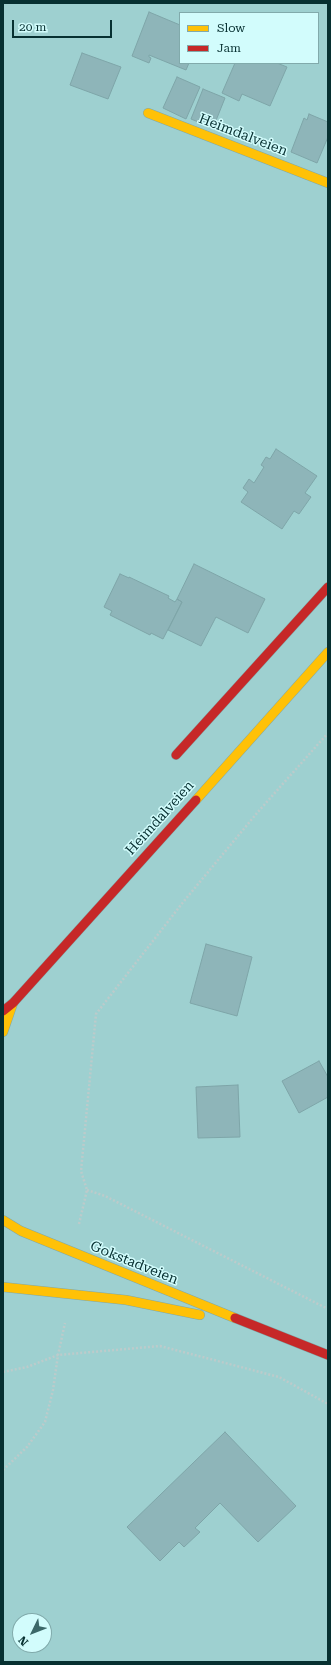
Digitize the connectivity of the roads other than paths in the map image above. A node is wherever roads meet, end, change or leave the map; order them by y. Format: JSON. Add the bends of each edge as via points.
{"nodes":[{"id":1,"x":148,"y":113,"type":"dead end"},
{"id":2,"x":328,"y":183,"type":"edge"},
{"id":3,"x":328,"y":587,"type":"edge"},
{"id":4,"x":328,"y":652,"type":"edge"},
{"id":5,"x":176,"y":755,"type":"dead end"},
{"id":6,"x":13,"y":1003,"type":"junction"},
{"id":7,"x":3,"y":1011,"type":"edge"},
{"id":8,"x":3,"y":1032,"type":"edge"},
{"id":9,"x":3,"y":1220,"type":"edge"},
{"id":10,"x":3,"y":1287,"type":"edge"},
{"id":11,"x":256,"y":1327,"type":"junction"},
{"id":12,"x":328,"y":1355,"type":"edge"}],
"edges":[{"from":1,"to":2,"type":"main road","name":"Heimdalveien"},
{"from":3,"to":5,"type":"main road"},
{"from":4,"to":6,"type":"main road","name":"Heimdalveien"},
{"from":6,"to":7,"type":"main road","name":"Heimdalveien"},
{"from":6,"to":8,"type":"main road","name":"Heimdalveien"},
{"from":9,"to":11,"type":"main road","name":"Gokstadveien","via":[[28,1234]]},
{"from":10,"to":11,"type":"main road","name":"Gokstadveien","via":[[126,1300]]},
{"from":11,"to":12,"type":"main road","name":"Gokstadveien"}]}
